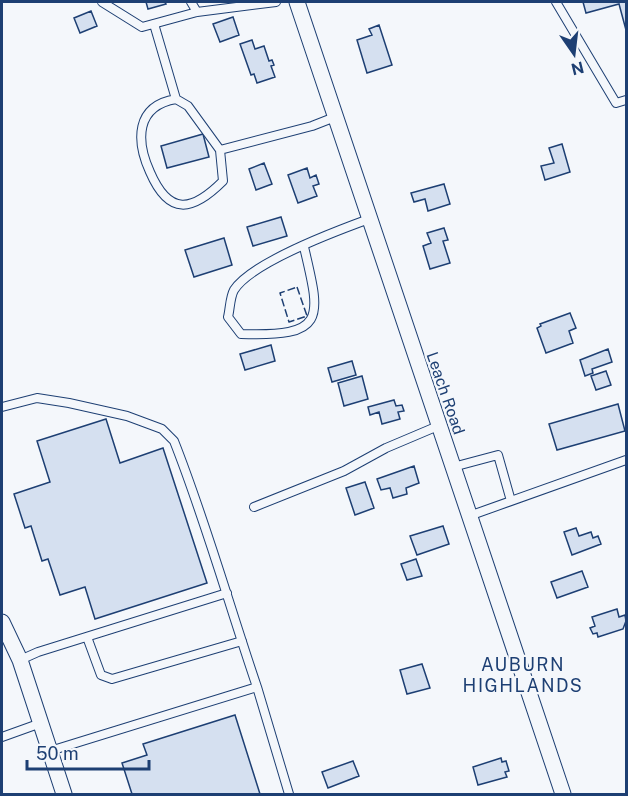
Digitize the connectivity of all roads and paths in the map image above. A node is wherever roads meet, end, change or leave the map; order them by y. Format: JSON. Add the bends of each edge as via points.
{"nodes":[{"id":1,"x":102,"y":2,"type":"edge"},
{"id":2,"x":191,"y":2,"type":"edge"},
{"id":3,"x":276,"y":2,"type":"edge"},
{"id":4,"x":297,"y":2,"type":"edge"},
{"id":5,"x":556,"y":2,"type":"edge"},
{"id":6,"x":196,"y":12,"type":"junction"},
{"id":7,"x":154,"y":24,"type":"junction"},
{"id":8,"x":176,"y":99,"type":"junction"},
{"id":9,"x":627,"y":100,"type":"edge"},
{"id":10,"x":335,"y":117,"type":"junction"},
{"id":11,"x":220,"y":150,"type":"junction"},
{"id":12,"x":369,"y":219,"type":"junction"},
{"id":13,"x":304,"y":247,"type":"junction"},
{"id":14,"x":2,"y":407,"type":"edge"},
{"id":15,"x":438,"y":426,"type":"junction"},
{"id":16,"x":627,"y":460,"type":"edge"},
{"id":17,"x":452,"y":468,"type":"junction"},
{"id":18,"x":512,"y":501,"type":"junction"},
{"id":19,"x":254,"y":507,"type":"dead end"},
{"id":20,"x":469,"y":516,"type":"junction"},
{"id":21,"x":227,"y":593,"type":"junction"},
{"id":22,"x":2,"y":622,"type":"edge"},
{"id":23,"x":87,"y":637,"type":"junction"},
{"id":24,"x":242,"y":641,"type":"junction"},
{"id":25,"x":20,"y":660,"type":"junction"},
{"id":26,"x":257,"y":687,"type":"junction"},
{"id":27,"x":41,"y":723,"type":"junction"},
{"id":28,"x":2,"y":737,"type":"edge"},
{"id":29,"x":50,"y":751,"type":"junction"},
{"id":30,"x":64,"y":795,"type":"edge"},
{"id":31,"x":289,"y":795,"type":"edge"},
{"id":32,"x":563,"y":795,"type":"edge"}],
"edges":[{"from":1,"to":7,"type":"lane","via":[[142,27]]},
{"from":2,"to":6,"type":"lane"},
{"from":3,"to":6,"type":"lane"},
{"from":4,"to":10,"type":"street","name":"Leach Road"},
{"from":5,"to":9,"type":"lane","via":[[616,103]]},
{"from":6,"to":7,"type":"lane"},
{"from":7,"to":8,"type":"lane"},
{"from":8,"to":11,"type":"lane","via":[[188,106]]},
{"from":8,"to":11,"type":"lane","via":[[162,101],[147,114],[141,128],[142,154],[159,192],[170,202],[187,205],[207,197],[223,181]]},
{"from":10,"to":11,"type":"lane"},
{"from":10,"to":12,"type":"street","name":"Leach Road"},
{"from":12,"to":13,"type":"lane"},
{"from":12,"to":15,"type":"street","name":"Leach Road"},
{"from":13,"to":13,"type":"lane","via":[[255,270],[234,291],[228,317],[241,334],[267,335],[309,324],[316,300]]},
{"from":14,"to":21,"type":"lane","via":[[37,398],[69,402],[162,429],[174,441],[194,491]]},
{"from":15,"to":17,"type":"street","name":"Leach Road"},
{"from":15,"to":19,"type":"lane","via":[[344,471]]},
{"from":16,"to":18,"type":"lane"},
{"from":17,"to":18,"type":"lane","via":[[498,455]]},
{"from":17,"to":20,"type":"street","name":"Leach Road"},
{"from":18,"to":20,"type":"lane"},
{"from":20,"to":32,"type":"street","name":"Leach Road"},
{"from":21,"to":23,"type":"lane"},
{"from":21,"to":24,"type":"lane"},
{"from":22,"to":25,"type":"street"},
{"from":23,"to":24,"type":"lane","via":[[101,675],[112,679]]},
{"from":23,"to":25,"type":"lane"},
{"from":24,"to":26,"type":"lane"},
{"from":25,"to":27,"type":"street"},
{"from":26,"to":29,"type":"lane"},
{"from":26,"to":31,"type":"lane"},
{"from":27,"to":28,"type":"lane"},
{"from":27,"to":29,"type":"street"},
{"from":29,"to":30,"type":"street"}]}
